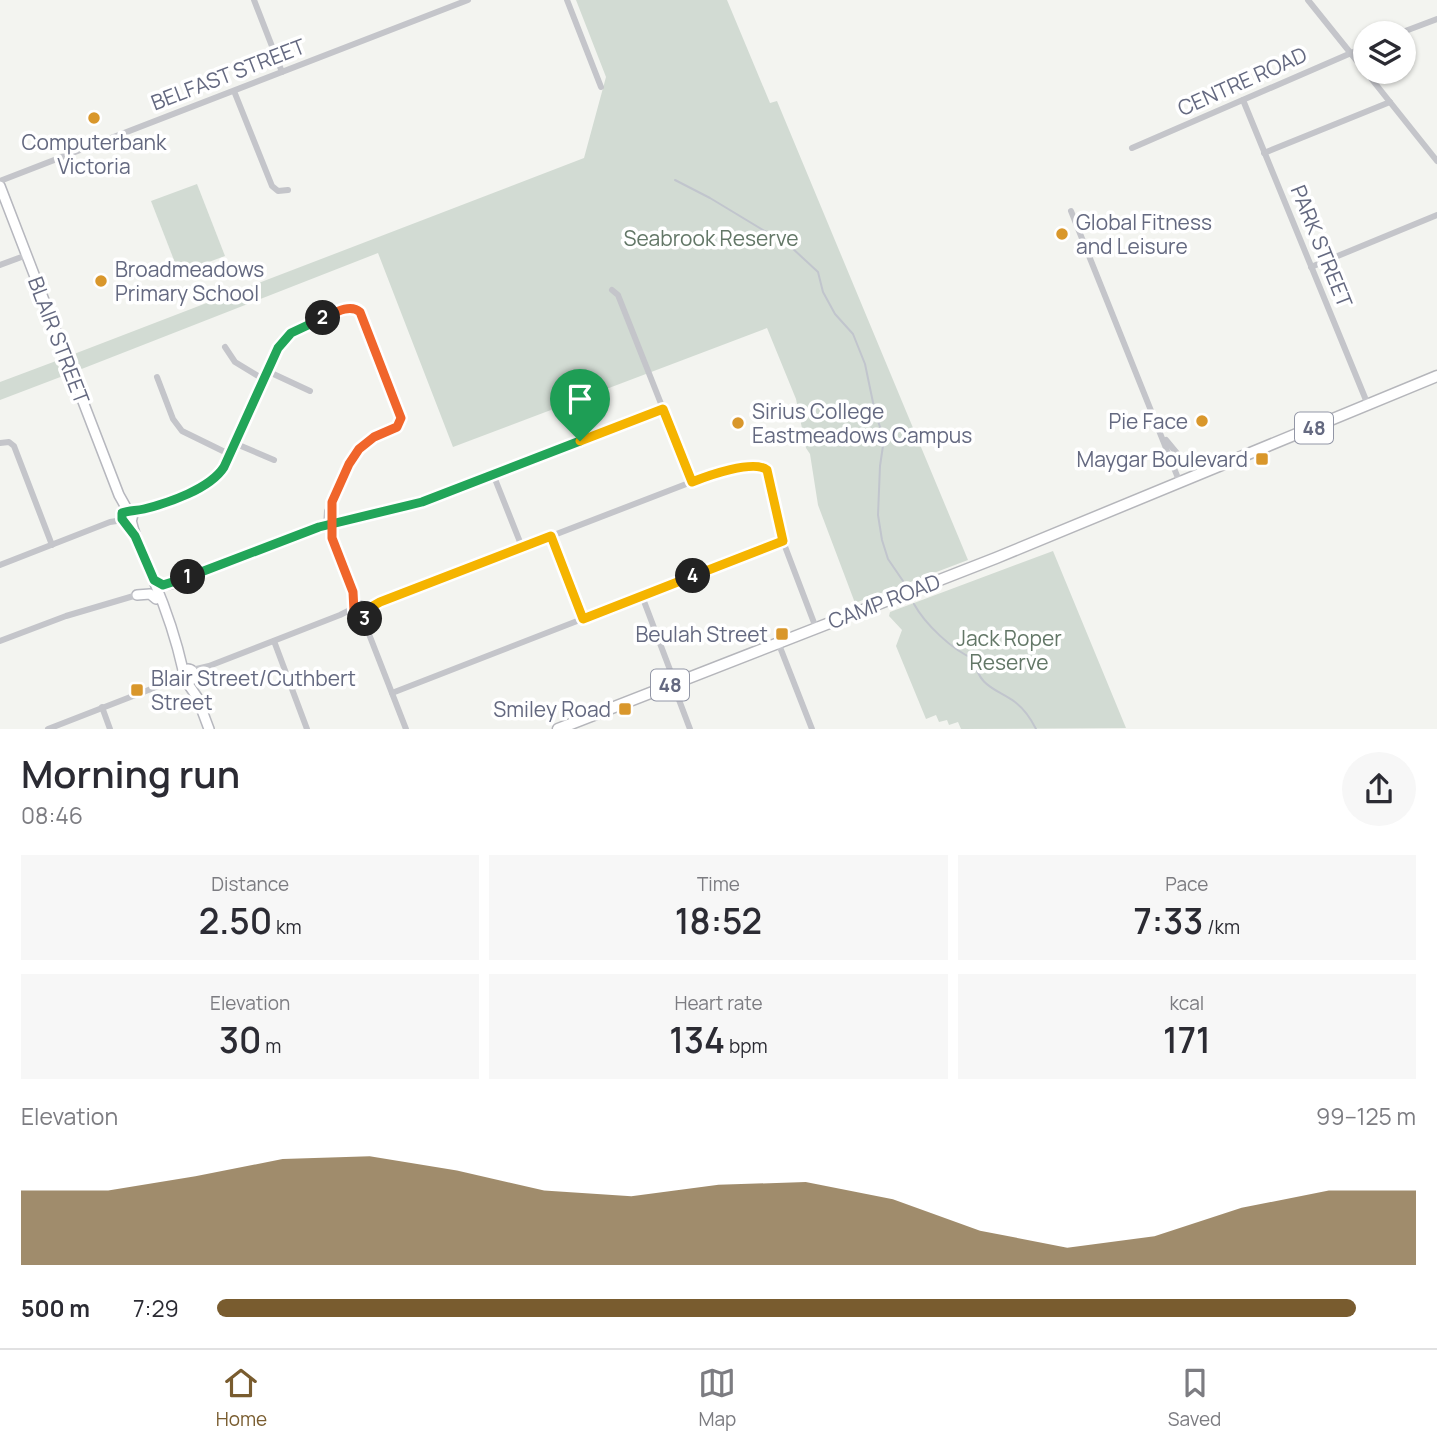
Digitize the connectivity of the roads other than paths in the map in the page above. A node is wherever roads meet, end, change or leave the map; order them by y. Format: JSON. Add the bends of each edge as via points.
{"nodes":[{"id":1,"x":254,"y":0,"type":"edge"},
{"id":2,"x":468,"y":0,"type":"edge"},
{"id":3,"x":567,"y":0,"type":"edge"},
{"id":4,"x":1308,"y":0,"type":"edge"},
{"id":5,"x":1437,"y":19,"type":"edge"},
{"id":6,"x":1416,"y":27,"type":"edge"},
{"id":7,"x":1353,"y":51,"type":"edge"},
{"id":8,"x":1350,"y":52,"type":"junction"},
{"id":9,"x":1353,"y":56,"type":"edge"},
{"id":10,"x":282,"y":72,"type":"junction"},
{"id":11,"x":1375,"y":84,"type":"edge"},
{"id":12,"x":601,"y":87,"type":"dead end"},
{"id":13,"x":234,"y":90,"type":"junction"},
{"id":14,"x":1242,"y":100,"type":"junction"},
{"id":15,"x":1390,"y":102,"type":"junction"},
{"id":16,"x":1132,"y":148,"type":"dead end"},
{"id":17,"x":1264,"y":153,"type":"junction"},
{"id":18,"x":1437,"y":161,"type":"edge"},
{"id":19,"x":0,"y":183,"type":"edge"},
{"id":20,"x":288,"y":190,"type":"dead end"},
{"id":21,"x":1071,"y":211,"type":"dead end"},
{"id":22,"x":1437,"y":215,"type":"edge"},
{"id":23,"x":27,"y":255,"type":"junction"},
{"id":24,"x":0,"y":265,"type":"edge"},
{"id":25,"x":1311,"y":267,"type":"junction"},
{"id":26,"x":612,"y":290,"type":"dead end"},
{"id":27,"x":225,"y":347,"type":"dead end"},
{"id":28,"x":265,"y":375,"type":"junction"},
{"id":29,"x":1437,"y":376,"type":"edge"},
{"id":30,"x":157,"y":377,"type":"dead end"},
{"id":31,"x":310,"y":391,"type":"dead end"},
{"id":32,"x":1368,"y":405,"type":"junction"},
{"id":33,"x":663,"y":409,"type":"junction"},
{"id":34,"x":1159,"y":430,"type":"junction"},
{"id":35,"x":0,"y":443,"type":"edge"},
{"id":36,"x":234,"y":443,"type":"junction"},
{"id":37,"x":229,"y":454,"type":"junction"},
{"id":38,"x":274,"y":460,"type":"dead end"},
{"id":39,"x":1206,"y":472,"type":"junction"},
{"id":40,"x":494,"y":474,"type":"junction"},
{"id":41,"x":692,"y":482,"type":"junction"},
{"id":42,"x":1180,"y":483,"type":"junction"},
{"id":43,"x":127,"y":516,"type":"junction"},
{"id":44,"x":329,"y":524,"type":"junction"},
{"id":45,"x":551,"y":536,"type":"junction"},
{"id":46,"x":783,"y":541,"type":"junction"},
{"id":47,"x":52,"y":545,"type":"junction"},
{"id":48,"x":522,"y":547,"type":"junction"},
{"id":49,"x":0,"y":565,"type":"edge"},
{"id":50,"x":152,"y":581,"type":"junction"},
{"id":51,"x":171,"y":584,"type":"junction"},
{"id":52,"x":137,"y":595,"type":"junction"},
{"id":53,"x":642,"y":596,"type":"junction"},
{"id":54,"x":158,"y":598,"type":"junction"},
{"id":55,"x":360,"y":609,"type":"junction"},
{"id":56,"x":583,"y":619,"type":"junction"},
{"id":57,"x":816,"y":628,"type":"junction"},
{"id":58,"x":0,"y":641,"type":"edge"},
{"id":59,"x":274,"y":641,"type":"junction"},
{"id":60,"x":778,"y":642,"type":"junction"},
{"id":61,"x":188,"y":675,"type":"junction"},
{"id":62,"x":674,"y":683,"type":"junction"},
{"id":63,"x":392,"y":693,"type":"junction"},
{"id":64,"x":102,"y":708,"type":"junction"},
{"id":65,"x":558,"y":728,"type":"edge"},
{"id":66,"x":48,"y":729,"type":"edge"},
{"id":67,"x":110,"y":729,"type":"edge"},
{"id":68,"x":209,"y":729,"type":"edge"},
{"id":69,"x":307,"y":729,"type":"edge"},
{"id":70,"x":406,"y":729,"type":"edge"},
{"id":71,"x":690,"y":729,"type":"edge"},
{"id":72,"x":812,"y":729,"type":"edge"}],
"edges":[{"from":1,"to":10,"type":"street"},
{"from":2,"to":10,"type":"street","name":"BELFAST STREET"},
{"from":3,"to":12,"type":"street"},
{"from":4,"to":8,"type":"street"},
{"from":5,"to":6,"type":"street"},
{"from":7,"to":8,"type":"street","name":"CENTRE ROAD"},
{"from":8,"to":9,"type":"street"},
{"from":8,"to":14,"type":"street","name":"CENTRE ROAD"},
{"from":10,"to":13,"type":"street","name":"BELFAST STREET"},
{"from":11,"to":15,"type":"street"},
{"from":13,"to":19,"type":"street","name":"BELFAST STREET"},
{"from":13,"to":20,"type":"street","via":[[272,186]]},
{"from":14,"to":16,"type":"street","name":"CENTRE ROAD"},
{"from":14,"to":17,"type":"street","name":"PARK STREET"},
{"from":15,"to":17,"type":"street"},
{"from":15,"to":18,"type":"street"},
{"from":17,"to":25,"type":"street","name":"PARK STREET"},
{"from":19,"to":23,"type":"street","name":"BLAIR STREET"},
{"from":21,"to":34,"type":"street"},
{"from":22,"to":25,"type":"street"},
{"from":23,"to":24,"type":"street"},
{"from":23,"to":43,"type":"street","name":"BLAIR STREET"},
{"from":25,"to":32,"type":"street","name":"PARK STREET"},
{"from":26,"to":33,"type":"street","via":[[618,295]]},
{"from":27,"to":28,"type":"street","via":[[235,362]]},
{"from":28,"to":31,"type":"street"},
{"from":28,"to":36,"type":"street"},
{"from":28,"to":44,"type":"street","via":[[278,348],[297,329],[350,307],[360,312],[401,420],[355,453],[332,502]]},
{"from":29,"to":32,"type":"main road","name":"CAMP ROAD","number":"48"},
{"from":30,"to":37,"type":"street","via":[[182,431]]},
{"from":32,"to":39,"type":"main road","name":"CAMP ROAD","number":"48"},
{"from":33,"to":40,"type":"street"},
{"from":33,"to":41,"type":"street"},
{"from":34,"to":39,"type":"street","via":[[1185,463]]},
{"from":34,"to":42,"type":"street"},
{"from":35,"to":47,"type":"street","via":[[14,446]]},
{"from":36,"to":37,"type":"street"},
{"from":36,"to":38,"type":"street"},
{"from":37,"to":43,"type":"street","via":[[211,482]]},
{"from":39,"to":42,"type":"main road","name":"CAMP ROAD","number":"48"},
{"from":40,"to":44,"type":"street","via":[[422,502]]},
{"from":40,"to":48,"type":"street"},
{"from":41,"to":45,"type":"street"},
{"from":41,"to":46,"type":"street","via":[[764,467]]},
{"from":42,"to":57,"type":"main road","name":"CAMP ROAD","number":"48"},
{"from":43,"to":47,"type":"street"},
{"from":43,"to":50,"type":"street","name":"BLAIR STREET"},
{"from":44,"to":51,"type":"street"},
{"from":44,"to":55,"type":"street"},
{"from":45,"to":48,"type":"street"},
{"from":45,"to":56,"type":"street"},
{"from":46,"to":53,"type":"street"},
{"from":46,"to":57,"type":"street"},
{"from":47,"to":49,"type":"street"},
{"from":48,"to":55,"type":"street"},
{"from":50,"to":51,"type":"street"},
{"from":50,"to":52,"type":"street"},
{"from":50,"to":54,"type":"street","name":"BLAIR STREET"},
{"from":51,"to":54,"type":"street"},
{"from":52,"to":54,"type":"street"},
{"from":52,"to":58,"type":"street"},
{"from":53,"to":56,"type":"street"},
{"from":53,"to":62,"type":"street"},
{"from":54,"to":61,"type":"street","name":"BLAIR STREET"},
{"from":55,"to":59,"type":"street"},
{"from":55,"to":63,"type":"street"},
{"from":56,"to":63,"type":"street"},
{"from":57,"to":60,"type":"main road","name":"CAMP ROAD","number":"48"},
{"from":59,"to":61,"type":"street"},
{"from":59,"to":69,"type":"street"},
{"from":60,"to":62,"type":"main road","name":"CAMP ROAD","number":"48"},
{"from":60,"to":72,"type":"street"},
{"from":61,"to":64,"type":"street"},
{"from":61,"to":68,"type":"street","name":"BLAIR STREET"},
{"from":62,"to":65,"type":"main road","name":"CAMP ROAD","number":"48"},
{"from":62,"to":71,"type":"street"},
{"from":63,"to":70,"type":"street"},
{"from":64,"to":66,"type":"street"},
{"from":64,"to":67,"type":"street"}]}
